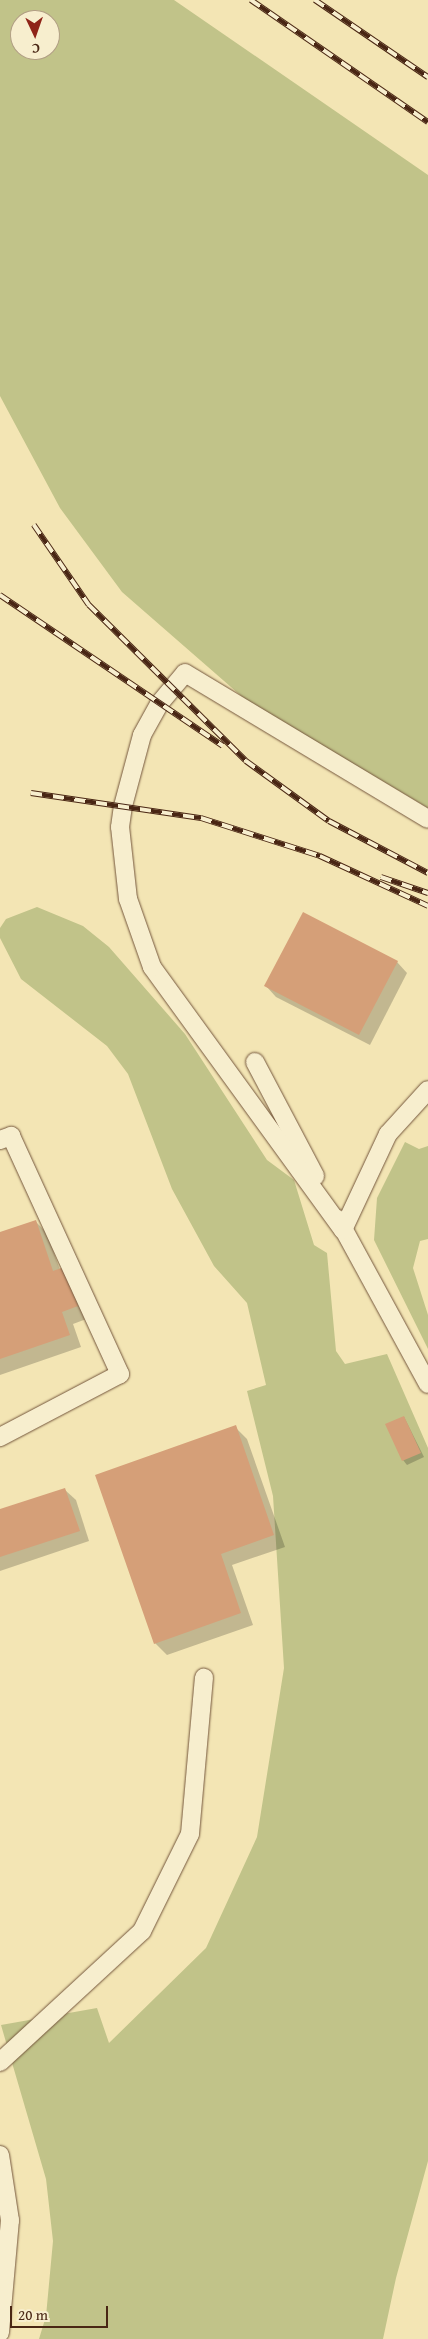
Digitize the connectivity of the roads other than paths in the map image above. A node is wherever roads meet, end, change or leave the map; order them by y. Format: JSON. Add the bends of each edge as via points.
{"nodes":[{"id":1,"x":428,"y":819,"type":"edge"},
{"id":2,"x":255,"y":1062,"type":"dead end"},
{"id":3,"x":428,"y":1090,"type":"edge"},
{"id":4,"x":0,"y":1140,"type":"edge"},
{"id":5,"x":343,"y":1230,"type":"junction"},
{"id":6,"x":428,"y":1384,"type":"edge"},
{"id":7,"x":0,"y":1437,"type":"edge"},
{"id":8,"x":204,"y":1678,"type":"dead end"},
{"id":9,"x":0,"y":2062,"type":"edge"},
{"id":10,"x":0,"y":2155,"type":"edge"},
{"id":11,"x":0,"y":2333,"type":"edge"}],
"edges":[{"from":1,"to":5,"type":"lane","via":[[185,673],[159,704],[142,735],[123,806],[120,827],[128,899],[152,967]]},
{"from":2,"to":5,"type":"lane"},
{"from":3,"to":5,"type":"lane","via":[[388,1134]]},
{"from":4,"to":7,"type":"lane","via":[[11,1136],[120,1374]]},
{"from":5,"to":6,"type":"lane"},
{"from":8,"to":9,"type":"lane","via":[[190,1834],[142,1931]]},
{"from":10,"to":11,"type":"lane","via":[[10,2220]]}]}
